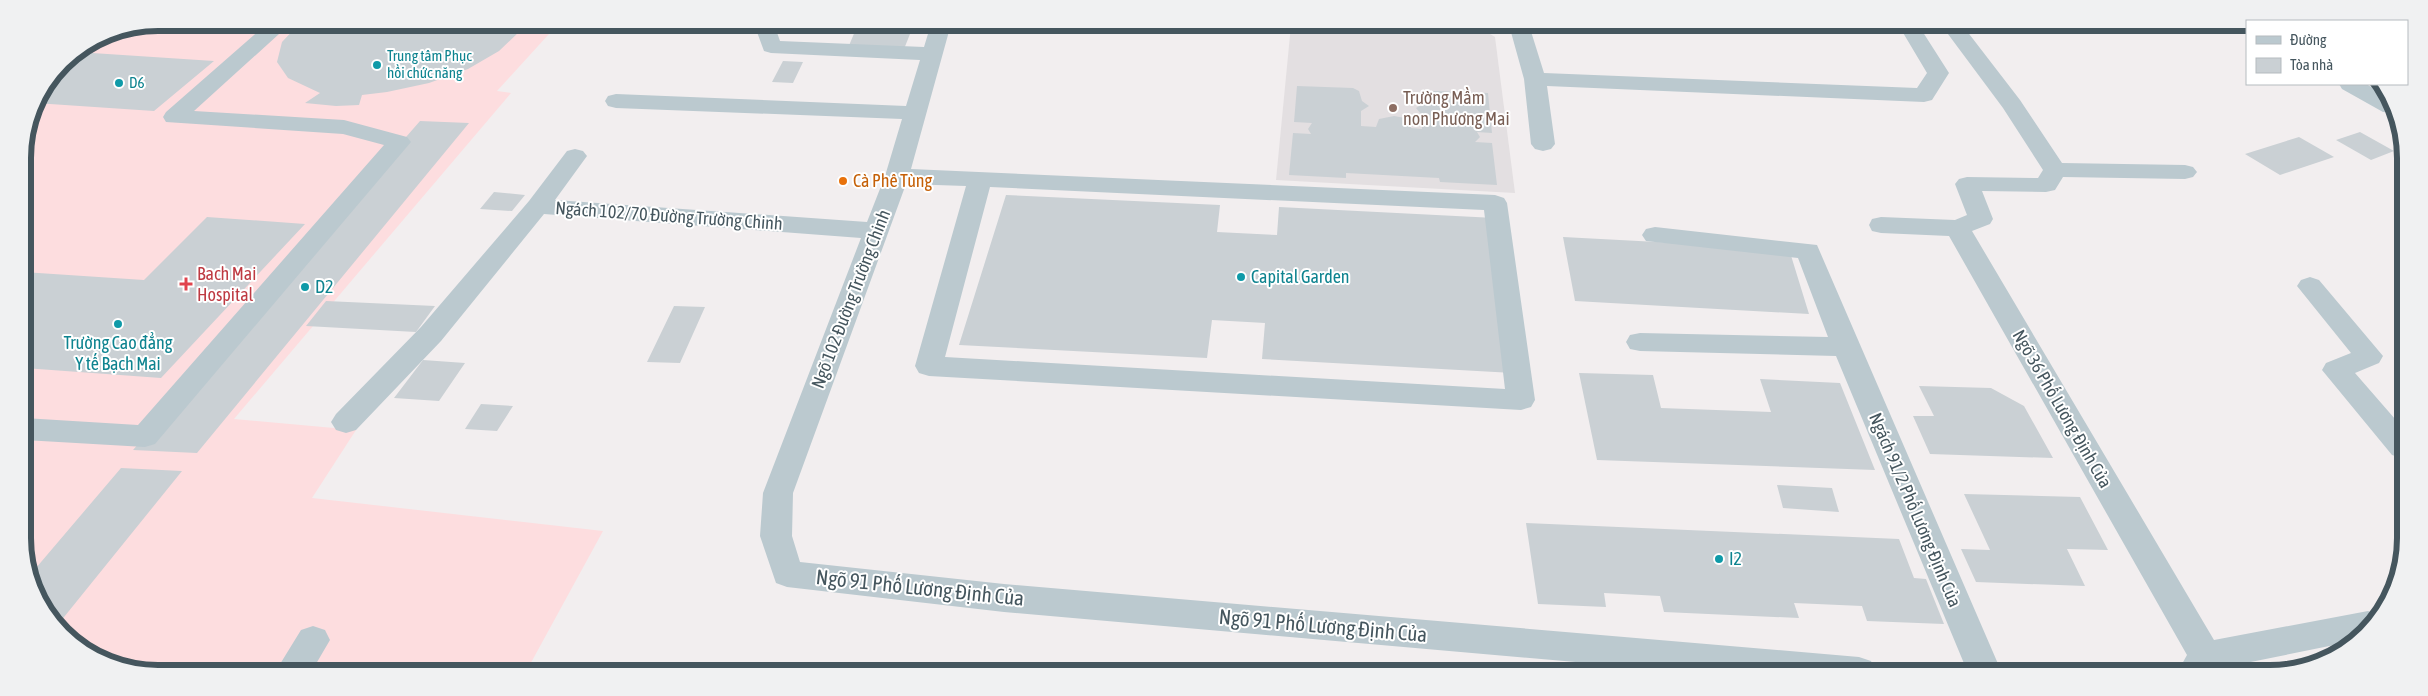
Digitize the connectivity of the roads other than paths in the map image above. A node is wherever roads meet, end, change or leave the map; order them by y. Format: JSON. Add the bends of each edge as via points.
{"nodes":[{"id":1,"x":1521,"y":31,"type":"edge"},
{"id":2,"x":1912,"y":31,"type":"edge"},
{"id":3,"x":1956,"y":31,"type":"edge"},
{"id":4,"x":271,"y":32,"type":"edge"},
{"id":5,"x":766,"y":32,"type":"edge"},
{"id":6,"x":938,"y":32,"type":"edge"},
{"id":7,"x":931,"y":54,"type":"junction"},
{"id":8,"x":1535,"y":79,"type":"junction"},
{"id":9,"x":2352,"y":85,"type":"edge"},
{"id":10,"x":616,"y":102,"type":"dead end"},
{"id":11,"x":2385,"y":103,"type":"edge"},
{"id":12,"x":917,"y":113,"type":"junction"},
{"id":13,"x":1543,"y":144,"type":"dead end"},
{"id":14,"x":575,"y":156,"type":"dead end"},
{"id":15,"x":2055,"y":170,"type":"junction"},
{"id":16,"x":2184,"y":172,"type":"dead end"},
{"id":17,"x":897,"y":176,"type":"junction"},
{"id":18,"x":980,"y":181,"type":"junction"},
{"id":19,"x":538,"y":206,"type":"junction"},
{"id":20,"x":1881,"y":225,"type":"dead end"},
{"id":21,"x":1957,"y":228,"type":"junction"},
{"id":22,"x":878,"y":231,"type":"junction"},
{"id":23,"x":1656,"y":235,"type":"dead end"},
{"id":24,"x":2310,"y":286,"type":"dead end"},
{"id":25,"x":1640,"y":342,"type":"dead end"},
{"id":26,"x":1846,"y":348,"type":"junction"},
{"id":27,"x":346,"y":422,"type":"dead end"},
{"id":28,"x":31,"y":429,"type":"edge"},
{"id":29,"x":2397,"y":441,"type":"edge"},
{"id":30,"x":787,"y":574,"type":"joint"},
{"id":31,"x":2360,"y":628,"type":"edge"},
{"id":32,"x":313,"y":640,"type":"dead end"},
{"id":33,"x":1769,"y":664,"type":"edge"},
{"id":34,"x":1981,"y":664,"type":"edge"},
{"id":35,"x":2200,"y":664,"type":"edge"},
{"id":36,"x":297,"y":665,"type":"edge"}],
"edges":[{"from":1,"to":8,"type":"street"},
{"from":2,"to":8,"type":"street","via":[[1938,73],[1924,95]]},
{"from":3,"to":15,"type":"street","via":[[2012,105]]},
{"from":4,"to":28,"type":"street","via":[[174,117],[344,127],[399,142],[144,436]]},
{"from":5,"to":7,"type":"street","via":[[771,47]]},
{"from":6,"to":7,"type":"street","name":"Ngõ 102 Đường Trường Chinh"},
{"from":7,"to":12,"type":"street","name":"Ngõ 102 Đường Trường Chinh"},
{"from":8,"to":13,"type":"street"},
{"from":9,"to":11,"type":"street"},
{"from":10,"to":12,"type":"street"},
{"from":12,"to":17,"type":"street","name":"Ngõ 102 Đường Trường Chinh"},
{"from":14,"to":19,"type":"street"},
{"from":15,"to":16,"type":"street"},
{"from":15,"to":21,"type":"street","via":[[2046,185],[1967,184],[1981,219]]},
{"from":17,"to":18,"type":"street"},
{"from":17,"to":22,"type":"street","name":"Ngõ 102 Đường Trường Chinh"},
{"from":18,"to":18,"type":"street","via":[[929,366],[1522,400],[1495,203]]},
{"from":19,"to":22,"type":"street","name":"Ngách 102/70 Đường Trường Chinh"},
{"from":19,"to":27,"type":"street","name":"Ngách 102/70 Đường Trường Chinh","via":[[431,334]]},
{"from":20,"to":21,"type":"street"},
{"from":21,"to":35,"type":"street","name":"Ngõ 36 Phố Lương Định Của"},
{"from":22,"to":30,"type":"street","name":"Ngõ 102 Đường Trường Chinh","via":[[778,493],[776,536]]},
{"from":23,"to":26,"type":"street","name":"Ngách 91/2 Phố Lương Định Của","via":[[1808,251]]},
{"from":24,"to":29,"type":"street","via":[[2369,356],[2336,370]]},
{"from":25,"to":26,"type":"street"},
{"from":26,"to":34,"type":"street","name":"Ngách 91/2 Phố Lương Định Của"},
{"from":30,"to":33,"type":"street","name":"Ngõ 91 Phố Lương Định Của","via":[[1004,598]]},
{"from":31,"to":35,"type":"street"},
{"from":32,"to":36,"type":"street"}]}
